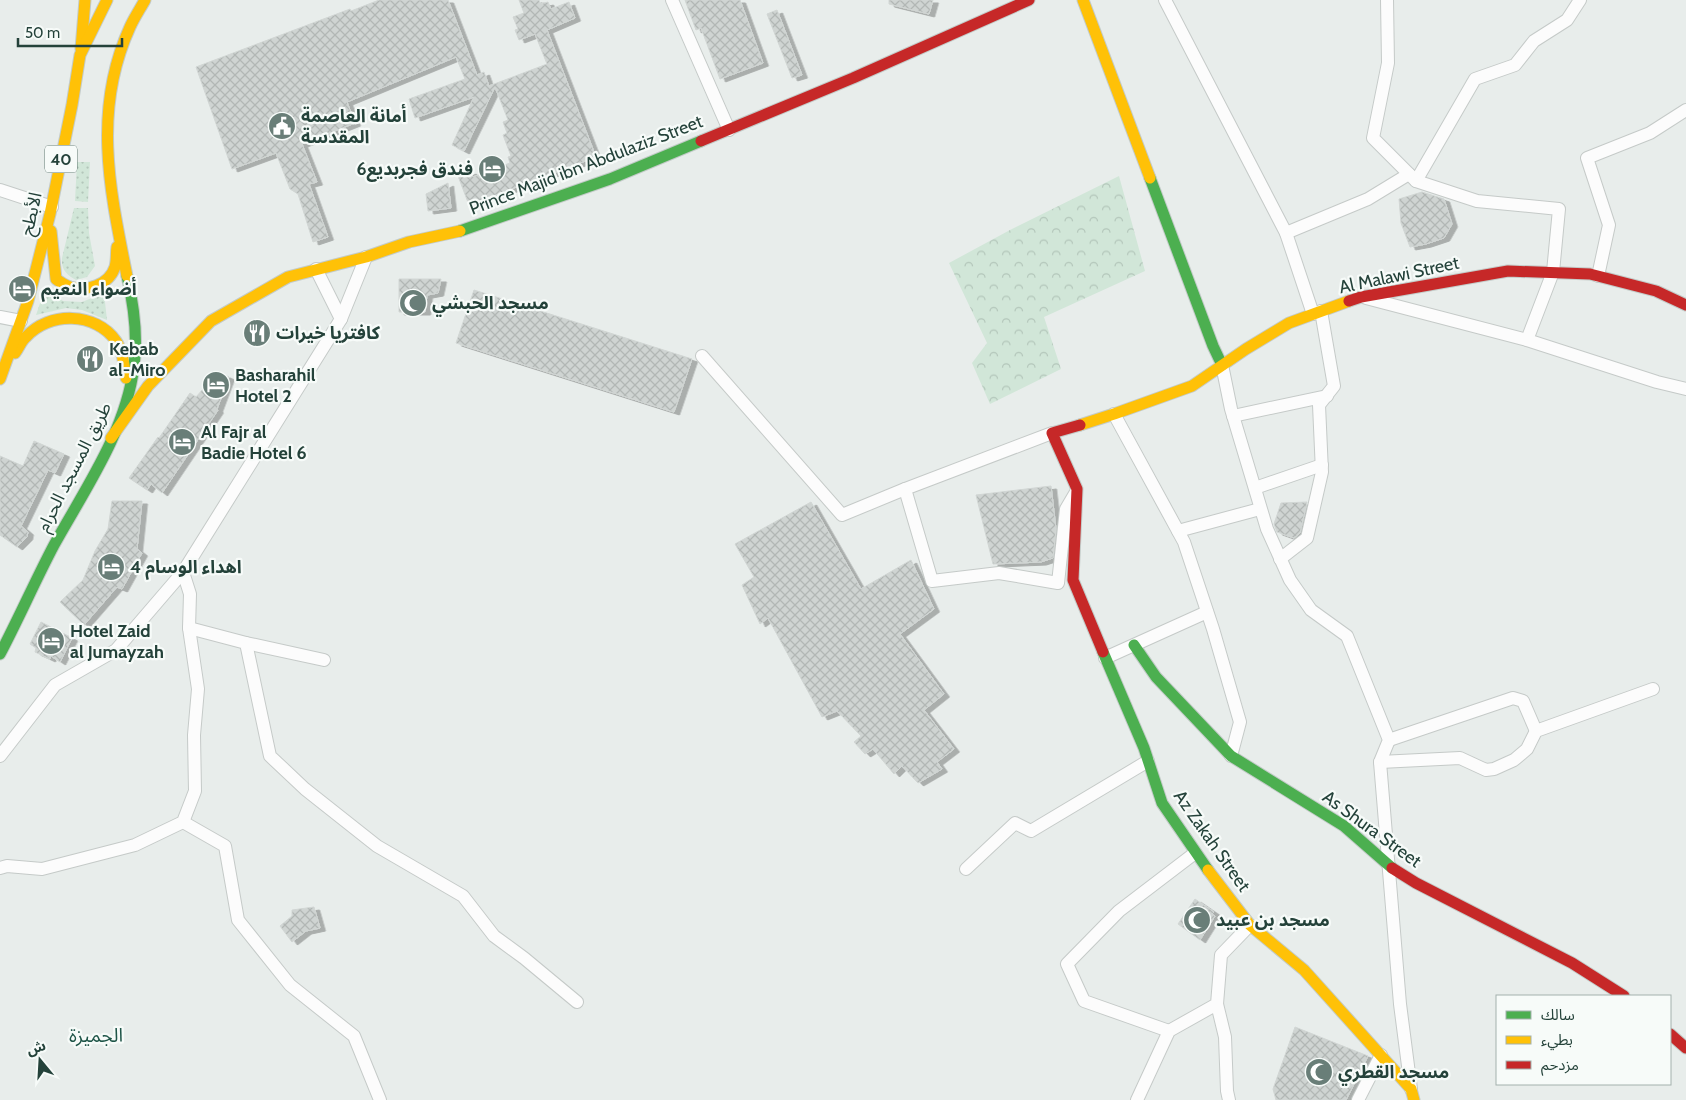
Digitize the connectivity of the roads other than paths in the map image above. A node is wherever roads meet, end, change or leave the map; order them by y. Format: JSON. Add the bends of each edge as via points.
{"nodes":[{"id":1,"x":85,"y":0,"type":"edge"},
{"id":2,"x":107,"y":0,"type":"edge"},
{"id":3,"x":145,"y":0,"type":"edge"},
{"id":4,"x":672,"y":0,"type":"edge"},
{"id":5,"x":1029,"y":0,"type":"edge"},
{"id":6,"x":1083,"y":0,"type":"edge"},
{"id":7,"x":1165,"y":0,"type":"edge"},
{"id":8,"x":1387,"y":0,"type":"edge"},
{"id":9,"x":1580,"y":0,"type":"edge"},
{"id":10,"x":80,"y":55,"type":"junction"},
{"id":11,"x":1686,"y":110,"type":"edge"},
{"id":12,"x":729,"y":130,"type":"junction"},
{"id":13,"x":1412,"y":177,"type":"junction"},
{"id":14,"x":0,"y":190,"type":"edge"},
{"id":15,"x":51,"y":210,"type":"junction"},
{"id":16,"x":117,"y":231,"type":"junction"},
{"id":17,"x":1286,"y":233,"type":"junction"},
{"id":18,"x":366,"y":257,"type":"junction"},
{"id":19,"x":316,"y":269,"type":"junction"},
{"id":20,"x":1553,"y":272,"type":"junction"},
{"id":21,"x":1598,"y":276,"type":"junction"},
{"id":22,"x":1361,"y":297,"type":"junction"},
{"id":23,"x":1686,"y":306,"type":"edge"},
{"id":24,"x":1317,"y":312,"type":"junction"},
{"id":25,"x":0,"y":317,"type":"edge"},
{"id":26,"x":342,"y":319,"type":"junction"},
{"id":27,"x":21,"y":321,"type":"junction"},
{"id":28,"x":1527,"y":340,"type":"junction"},
{"id":29,"x":702,"y":356,"type":"dead end"},
{"id":30,"x":1222,"y":365,"type":"junction"},
{"id":31,"x":6,"y":366,"type":"junction"},
{"id":32,"x":0,"y":379,"type":"edge"},
{"id":33,"x":1686,"y":389,"type":"edge"},
{"id":34,"x":1326,"y":396,"type":"junction"},
{"id":35,"x":128,"y":398,"type":"junction"},
{"id":36,"x":1114,"y":414,"type":"junction"},
{"id":37,"x":1234,"y":416,"type":"junction"},
{"id":38,"x":1052,"y":433,"type":"junction"},
{"id":39,"x":111,"y":438,"type":"junction"},
{"id":40,"x":1322,"y":465,"type":"junction"},
{"id":41,"x":1255,"y":488,"type":"junction"},
{"id":42,"x":905,"y":489,"type":"junction"},
{"id":43,"x":1077,"y":489,"type":"junction"},
{"id":44,"x":1260,"y":509,"type":"junction"},
{"id":45,"x":1178,"y":531,"type":"junction"},
{"id":46,"x":1280,"y":559,"type":"junction"},
{"id":47,"x":183,"y":572,"type":"junction"},
{"id":48,"x":1207,"y":612,"type":"junction"},
{"id":49,"x":189,"y":628,"type":"junction"},
{"id":50,"x":246,"y":643,"type":"junction"},
{"id":51,"x":1134,"y":645,"type":"junction"},
{"id":52,"x":0,"y":654,"type":"edge"},
{"id":53,"x":1105,"y":658,"type":"junction"},
{"id":54,"x":324,"y":660,"type":"dead end"},
{"id":55,"x":1653,"y":689,"type":"dead end"},
{"id":56,"x":1536,"y":731,"type":"junction"},
{"id":57,"x":1389,"y":740,"type":"junction"},
{"id":58,"x":0,"y":756,"type":"edge"},
{"id":59,"x":1231,"y":756,"type":"junction"},
{"id":60,"x":1148,"y":761,"type":"junction"},
{"id":61,"x":1380,"y":762,"type":"junction"},
{"id":62,"x":183,"y":822,"type":"junction"},
{"id":63,"x":1195,"y":853,"type":"junction"},
{"id":64,"x":1390,"y":866,"type":"junction"},
{"id":65,"x":0,"y":868,"type":"edge"},
{"id":66,"x":966,"y":869,"type":"dead end"},
{"id":67,"x":1250,"y":925,"type":"junction"},
{"id":68,"x":1622,"y":995,"type":"edge"},
{"id":69,"x":577,"y":1002,"type":"dead end"},
{"id":70,"x":1216,"y":1004,"type":"junction"},
{"id":71,"x":1169,"y":1031,"type":"junction"},
{"id":72,"x":1671,"y":1035,"type":"edge"},
{"id":73,"x":1686,"y":1048,"type":"edge"},
{"id":74,"x":1381,"y":1055,"type":"junction"},
{"id":75,"x":1412,"y":1094,"type":"edge"},
{"id":76,"x":380,"y":1100,"type":"edge"},
{"id":77,"x":1137,"y":1100,"type":"edge"},
{"id":78,"x":1228,"y":1100,"type":"edge"},
{"id":79,"x":1358,"y":1100,"type":"edge"}],
"edges":[{"from":1,"to":10,"type":"main road"},
{"from":2,"to":10,"type":"main road","name":"الأبطح","number":"40"},
{"from":3,"to":16,"type":"main road","via":[[134,17],[118,59],[108,103],[107,152]]},
{"from":4,"to":12,"type":"street"},
{"from":5,"to":12,"type":"main road","name":"Prince Majid ibn Abdulaziz Street"},
{"from":6,"to":30,"type":"main road"},
{"from":7,"to":17,"type":"street"},
{"from":8,"to":13,"type":"street","via":[[1388,63],[1373,138]]},
{"from":9,"to":13,"type":"street","via":[[1567,20],[1534,41],[1515,65],[1475,79]]},
{"from":10,"to":15,"type":"main road","name":"الأبطح","number":"40"},
{"from":11,"to":21,"type":"street","via":[[1650,133],[1587,158],[1610,225]]},
{"from":12,"to":18,"type":"main road","name":"Prince Majid ibn Abdulaziz Street","via":[[610,179],[513,214]]},
{"from":13,"to":17,"type":"street"},
{"from":13,"to":20,"type":"street","via":[[1477,201],[1559,209]]},
{"from":14,"to":15,"type":"street"},
{"from":15,"to":16,"type":"main road","via":[[56,279],[69,287],[83,289],[110,277],[116,266]]},
{"from":15,"to":27,"type":"main road","name":"الأبطح","number":"40"},
{"from":16,"to":35,"type":"main road","name":"طريق المسجد الحرام","via":[[136,322],[134,367]]},
{"from":17,"to":24,"type":"street"},
{"from":18,"to":19,"type":"main road","name":"Prince Majid ibn Abdulaziz Street"},
{"from":18,"to":26,"type":"street"},
{"from":19,"to":26,"type":"street"},
{"from":19,"to":39,"type":"main road","name":"Prince Majid ibn Abdulaziz Street","via":[[288,277],[211,321],[148,386]]},
{"from":20,"to":21,"type":"main road","name":"Al Malawi Street"},
{"from":20,"to":22,"type":"main road","name":"Al Malawi Street","via":[[1508,271]]},
{"from":20,"to":28,"type":"street"},
{"from":21,"to":23,"type":"main road","name":"Al Malawi Street","via":[[1656,290]]},
{"from":22,"to":24,"type":"main road","name":"Al Malawi Street"},
{"from":22,"to":28,"type":"street"},
{"from":24,"to":30,"type":"main road","name":"Al Malawi Street","via":[[1289,323]]},
{"from":24,"to":34,"type":"street","via":[[1334,386]]},
{"from":25,"to":27,"type":"street"},
{"from":26,"to":47,"type":"street"},
{"from":27,"to":31,"type":"main road","number":"40"},
{"from":28,"to":33,"type":"street"},
{"from":29,"to":42,"type":"street","via":[[842,515]]},
{"from":30,"to":36,"type":"main road","name":"Al Malawi Street","via":[[1192,386]]},
{"from":30,"to":37,"type":"street"},
{"from":31,"to":32,"type":"main road","number":"40"},
{"from":31,"to":35,"type":"main road","via":[[26,336],[47,323],[68,318],[86,319],[105,328],[116,340],[124,359]]},
{"from":34,"to":37,"type":"street"},
{"from":34,"to":40,"type":"street","via":[[1319,405]]},
{"from":35,"to":39,"type":"main road","name":"طريق المسجد الحرام"},
{"from":36,"to":38,"type":"main road","name":"Al Malawi Street"},
{"from":36,"to":45,"type":"street"},
{"from":37,"to":41,"type":"street"},
{"from":38,"to":42,"type":"street"},
{"from":38,"to":43,"type":"main road","name":"Az Zakah Street"},
{"from":39,"to":52,"type":"main road","name":"طريق المسجد الحرام"},
{"from":40,"to":41,"type":"street"},
{"from":40,"to":46,"type":"street","via":[[1307,538]]},
{"from":41,"to":44,"type":"street"},
{"from":42,"to":43,"type":"street","via":[[932,581],[999,573],[1058,583],[1066,509]]},
{"from":43,"to":53,"type":"main road","name":"Az Zakah Street","via":[[1073,580]]},
{"from":44,"to":45,"type":"street"},
{"from":44,"to":46,"type":"street"},
{"from":45,"to":48,"type":"street"},
{"from":46,"to":57,"type":"street","via":[[1311,610],[1348,636]]},
{"from":47,"to":49,"type":"street","via":[[190,594]]},
{"from":47,"to":58,"type":"street","via":[[116,650],[55,685]]},
{"from":48,"to":51,"type":"street"},
{"from":48,"to":59,"type":"street","via":[[1240,722]]},
{"from":49,"to":50,"type":"street"},
{"from":49,"to":62,"type":"street","via":[[198,689],[194,736],[195,791]]},
{"from":50,"to":54,"type":"street"},
{"from":50,"to":69,"type":"street","via":[[270,756],[305,789],[377,846],[463,896],[494,936]]},
{"from":51,"to":53,"type":"street"},
{"from":51,"to":59,"type":"main road","name":"As Shura Street","via":[[1156,678]]},
{"from":53,"to":60,"type":"main road","name":"Az Zakah Street"},
{"from":55,"to":56,"type":"street"},
{"from":56,"to":57,"type":"street","via":[[1523,700],[1513,698]]},
{"from":56,"to":61,"type":"street","via":[[1527,749],[1514,760],[1494,769],[1486,770],[1460,758]]},
{"from":57,"to":61,"type":"street"},
{"from":59,"to":64,"type":"main road","name":"As Shura Street","via":[[1344,826]]},
{"from":60,"to":63,"type":"main road","name":"Az Zakah Street","via":[[1162,803]]},
{"from":60,"to":66,"type":"street","via":[[1031,831],[1015,823]]},
{"from":61,"to":64,"type":"street"},
{"from":62,"to":65,"type":"street","via":[[135,845],[42,869]]},
{"from":62,"to":76,"type":"street","via":[[225,846],[238,920],[290,985],[354,1036]]},
{"from":63,"to":67,"type":"main road","name":"Az Zakah Street"},
{"from":63,"to":71,"type":"street","via":[[1119,911],[1067,964],[1084,1001]]},
{"from":64,"to":68,"type":"main road","name":"As Shura Street","via":[[1416,883],[1572,963]]},
{"from":64,"to":75,"type":"street","via":[[1399,995]]},
{"from":67,"to":70,"type":"street","via":[[1221,955]]},
{"from":67,"to":74,"type":"main road","name":"Az Zakah Street","via":[[1304,970]]},
{"from":70,"to":71,"type":"street"},
{"from":70,"to":78,"type":"street","via":[[1225,1037]]},
{"from":71,"to":77,"type":"street"},
{"from":72,"to":73,"type":"main road"},
{"from":74,"to":75,"type":"main road","name":"Az Zakah Street"},
{"from":74,"to":79,"type":"street"}]}
